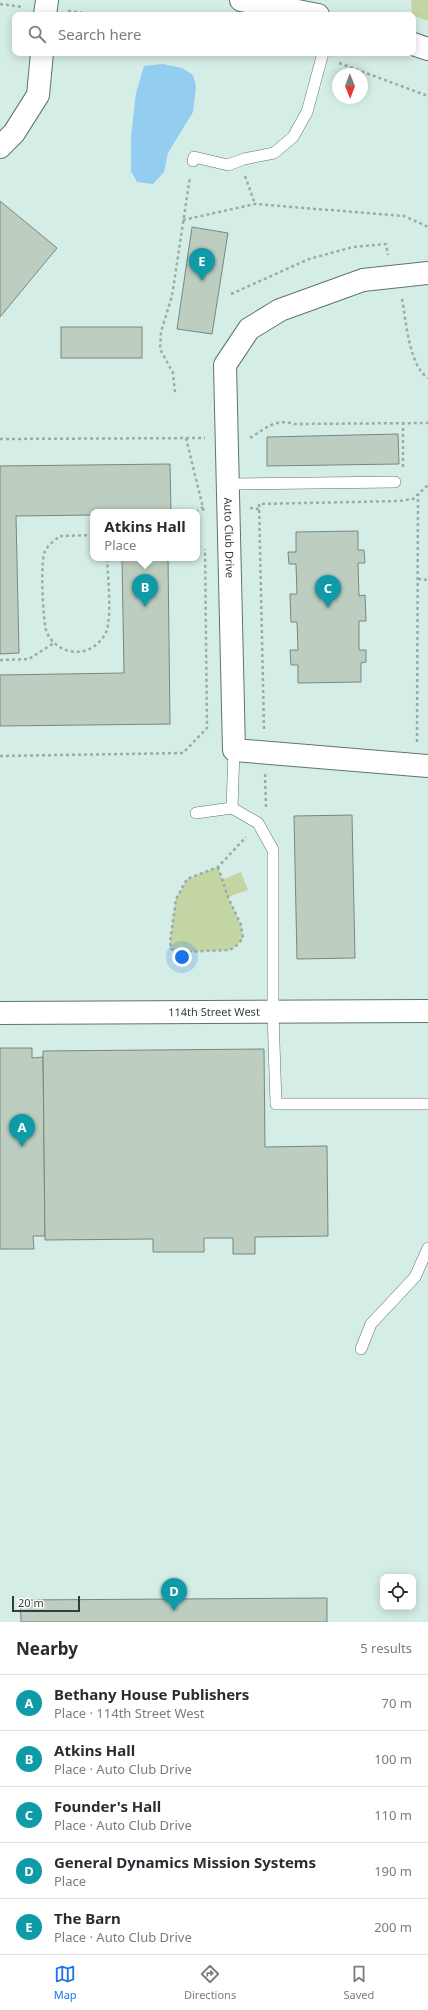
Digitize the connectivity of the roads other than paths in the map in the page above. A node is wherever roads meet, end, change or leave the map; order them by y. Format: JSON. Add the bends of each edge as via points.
{"nodes":[{"id":1,"x":47,"y":0,"type":"edge"},
{"id":2,"x":241,"y":0,"type":"edge"},
{"id":3,"x":45,"y":12,"type":"edge"},
{"id":4,"x":303,"y":12,"type":"edge"},
{"id":5,"x":416,"y":45,"type":"edge"},
{"id":6,"x":428,"y":49,"type":"edge"},
{"id":7,"x":42,"y":56,"type":"edge"},
{"id":8,"x":322,"y":56,"type":"edge"},
{"id":9,"x":0,"y":148,"type":"edge"},
{"id":10,"x":193,"y":161,"type":"road end"},
{"id":11,"x":428,"y":273,"type":"edge"},
{"id":12,"x":395,"y":482,"type":"road end"},
{"id":13,"x":228,"y":484,"type":"junction"},
{"id":14,"x":234,"y":750,"type":"junction"},
{"id":15,"x":428,"y":766,"type":"edge"},
{"id":16,"x":232,"y":808,"type":"junction"},
{"id":17,"x":196,"y":813,"type":"dead end"},
{"id":18,"x":428,"y":1011,"type":"edge"},
{"id":19,"x":0,"y":1013,"type":"edge"},
{"id":20,"x":273,"y":1013,"type":"junction"},
{"id":21,"x":428,"y":1104,"type":"edge"},
{"id":22,"x":428,"y":1248,"type":"edge"},
{"id":23,"x":361,"y":1349,"type":"dead end"}],
"edges":[{"from":1,"to":3,"type":"street"},
{"from":2,"to":4,"type":"street"},
{"from":5,"to":6,"type":"street"},
{"from":7,"to":9,"type":"street","via":[[38,95],[14,133]]},
{"from":8,"to":10,"type":"lane","via":[[307,112],[293,137],[274,153],[228,165],[194,157]]},
{"from":11,"to":13,"type":"street","name":"Auto Club Drive","via":[[364,280],[280,310],[249,329],[225,365]]},
{"from":12,"to":13,"type":"lane"},
{"from":13,"to":14,"type":"street","name":"Auto Club Drive"},
{"from":14,"to":15,"type":"street"},
{"from":14,"to":16,"type":"lane"},
{"from":16,"to":17,"type":"lane"},
{"from":16,"to":20,"type":"lane","via":[[258,823],[273,850]]},
{"from":18,"to":20,"type":"street","name":"114th Street West"},
{"from":19,"to":20,"type":"street","name":"114th Street West"},
{"from":20,"to":21,"type":"lane","via":[[276,1104]]},
{"from":22,"to":23,"type":"lane","via":[[415,1277],[371,1324]]}]}
